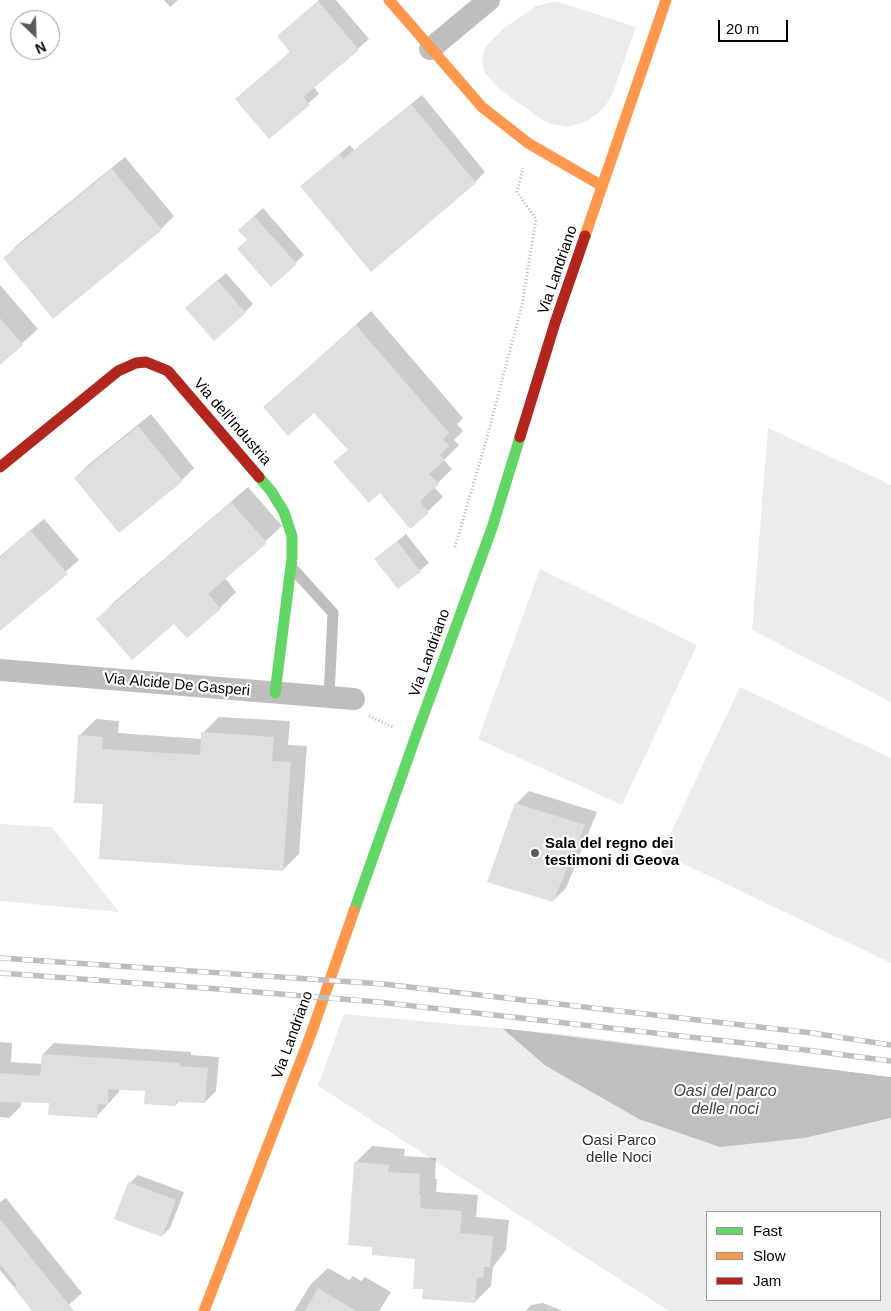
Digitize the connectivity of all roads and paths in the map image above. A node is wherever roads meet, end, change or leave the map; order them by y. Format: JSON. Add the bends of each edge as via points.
{"nodes":[{"id":1,"x":389,"y":0,"type":"edge"},
{"id":2,"x":489,"y":0,"type":"edge"},
{"id":3,"x":666,"y":0,"type":"edge"},
{"id":4,"x":430,"y":49,"type":"junction"},
{"id":5,"x":528,"y":142,"type":"junction"},
{"id":6,"x":602,"y":186,"type":"junction"},
{"id":7,"x":0,"y":467,"type":"edge"},
{"id":8,"x":453,"y":555,"type":"dead end"},
{"id":9,"x":291,"y":567,"type":"junction"},
{"id":10,"x":0,"y":670,"type":"edge"},
{"id":11,"x":275,"y":693,"type":"junction"},
{"id":12,"x":329,"y":697,"type":"junction"},
{"id":13,"x":354,"y":699,"type":"joint"},
{"id":14,"x":398,"y":729,"type":"dead end"},
{"id":15,"x":204,"y":1311,"type":"edge"}],
"edges":[{"from":1,"to":4,"type":"street"},
{"from":2,"to":4,"type":"street"},
{"from":3,"to":6,"type":"street","name":"Via Landriano"},
{"from":4,"to":5,"type":"street","via":[[482,106]]},
{"from":5,"to":6,"type":"street"},
{"from":5,"to":8,"type":"path","via":[[517,192],[536,219],[522,305]]},
{"from":6,"to":15,"type":"street","name":"Via Landriano","via":[[555,323],[492,528],[310,1034]]},
{"from":7,"to":9,"type":"street","name":"Via dell'Industria","via":[[118,371],[136,363],[156,365],[174,377],[277,499],[292,536]]},
{"from":9,"to":11,"type":"street","name":"Via dell'Industria"},
{"from":9,"to":12,"type":"lane","via":[[333,614]]},
{"from":10,"to":11,"type":"street","name":"Via Alcide De Gasperi"},
{"from":11,"to":12,"type":"street","name":"Via Alcide De Gasperi"},
{"from":12,"to":13,"type":"street","name":"Via Alcide De Gasperi"},
{"from":13,"to":14,"type":"path","via":[[362,713]]}]}
